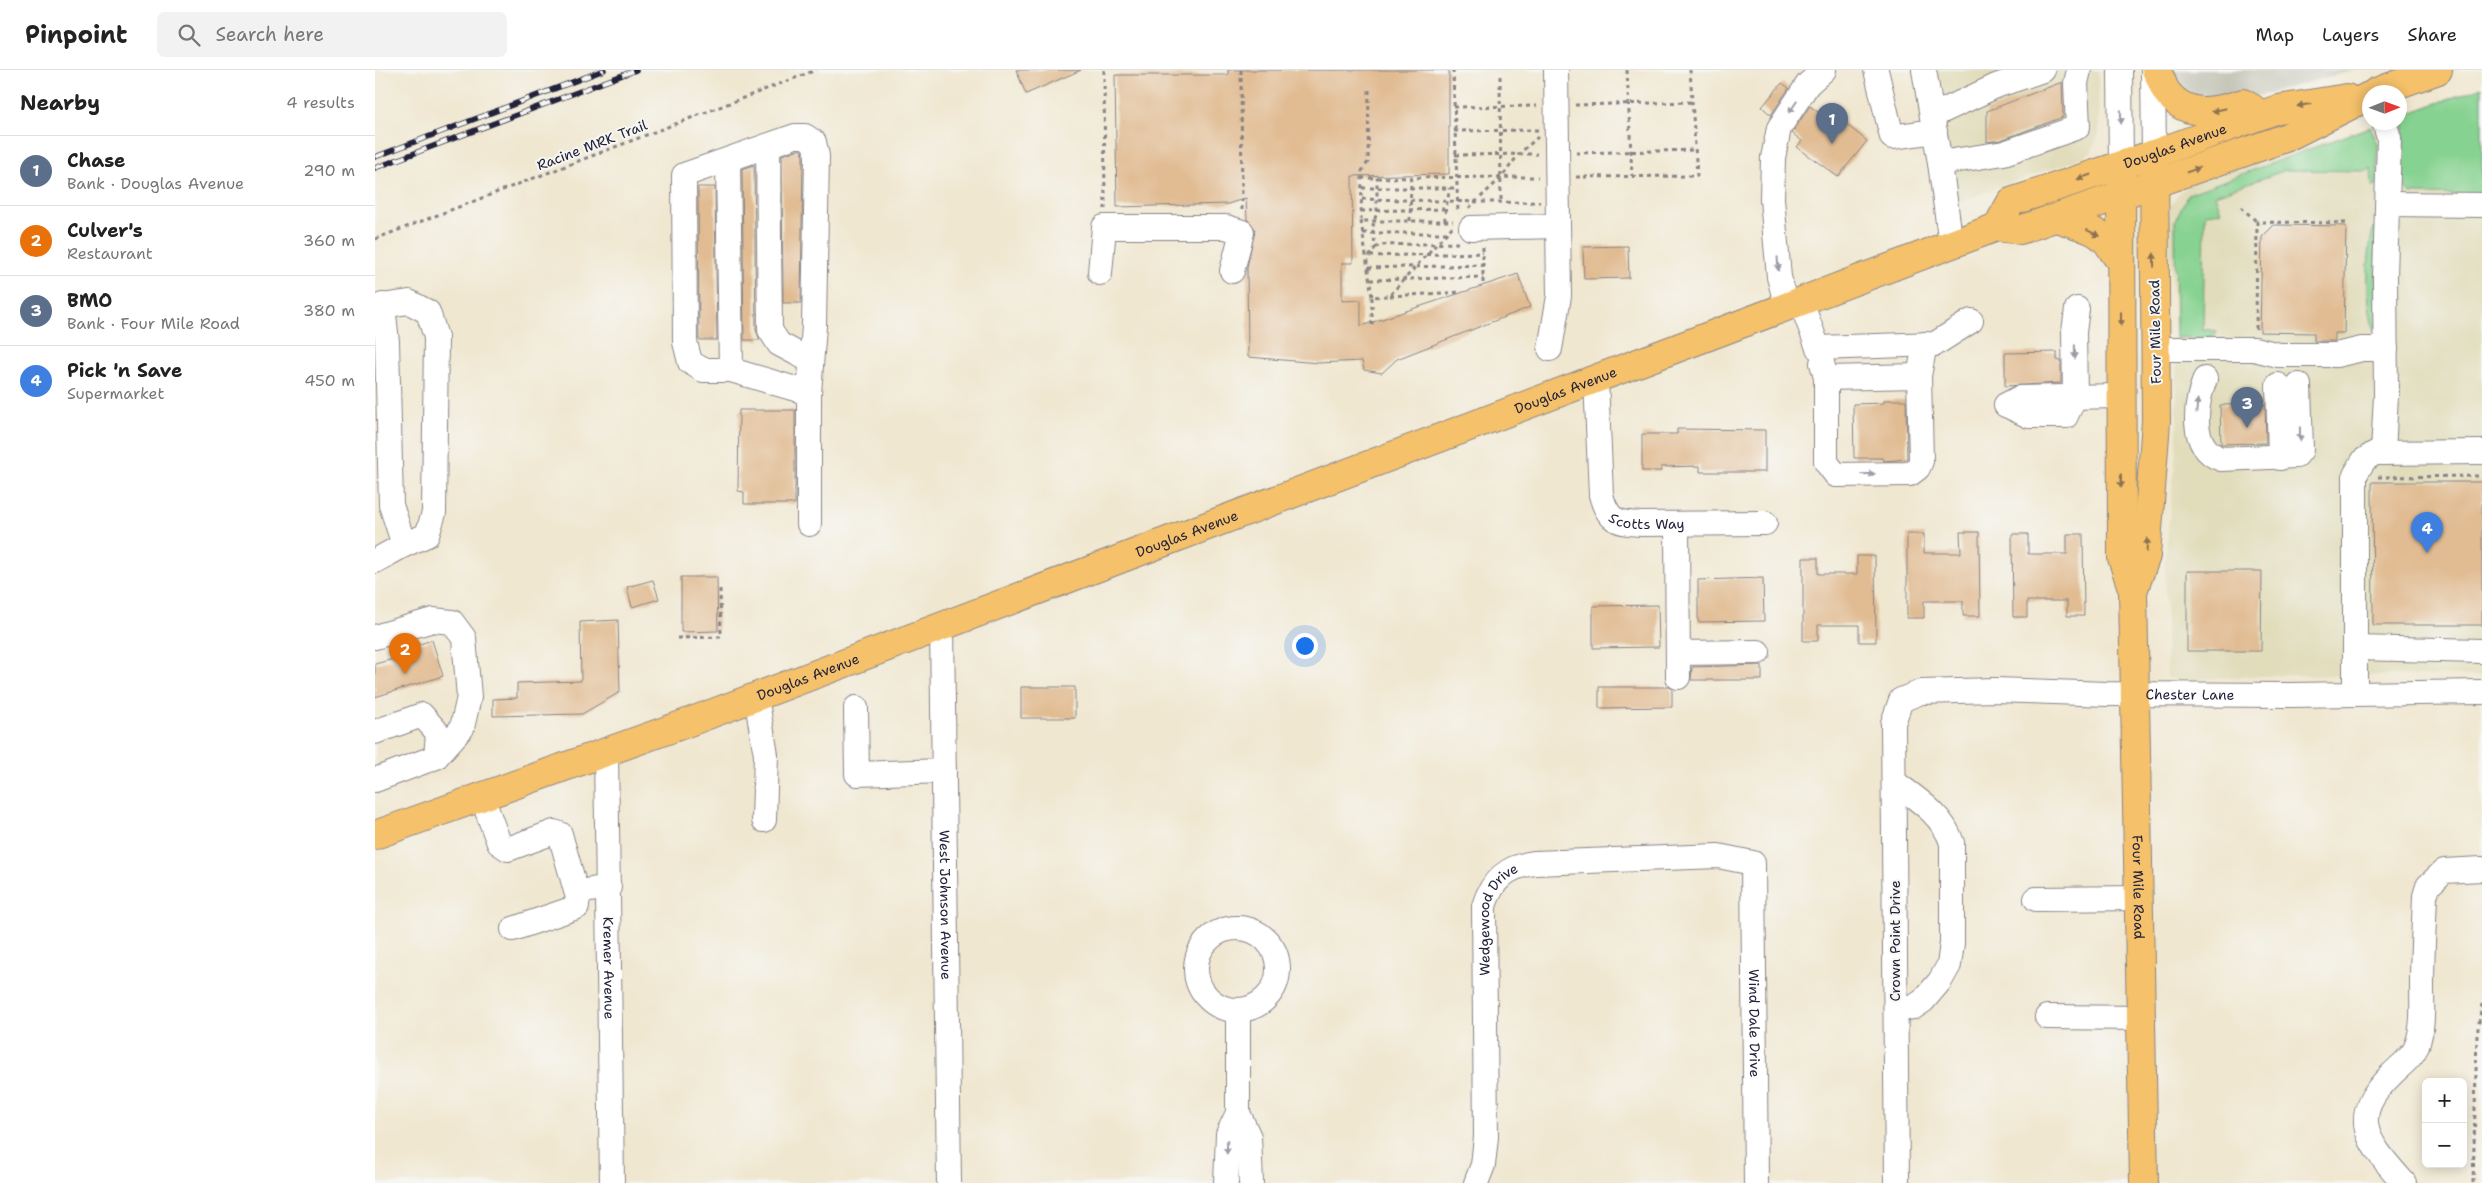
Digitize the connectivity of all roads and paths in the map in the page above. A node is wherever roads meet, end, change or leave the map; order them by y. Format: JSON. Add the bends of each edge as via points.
{"nodes":[{"id":1,"x":816,"y":70,"type":"edge"},
{"id":2,"x":1104,"y":70,"type":"edge"},
{"id":3,"x":1241,"y":70,"type":"edge"},
{"id":4,"x":1453,"y":70,"type":"edge"},
{"id":5,"x":1556,"y":70,"type":"edge"},
{"id":6,"x":1627,"y":70,"type":"edge"},
{"id":7,"x":1824,"y":70,"type":"edge"},
{"id":8,"x":1877,"y":70,"type":"edge"},
{"id":9,"x":1924,"y":70,"type":"edge"},
{"id":10,"x":2043,"y":70,"type":"edge"},
{"id":11,"x":2079,"y":70,"type":"edge"},
{"id":12,"x":2121,"y":70,"type":"edge"},
{"id":13,"x":2155,"y":70,"type":"edge"},
{"id":14,"x":2438,"y":70,"type":"edge"},
{"id":15,"x":1500,"y":76,"type":"dead end"},
{"id":16,"x":2396,"y":85,"type":"edge"},
{"id":17,"x":1369,"y":90,"type":"dead end"},
{"id":18,"x":2362,"y":96,"type":"edge"},
{"id":19,"x":2362,"y":99,"type":"edge"},
{"id":20,"x":2264,"y":114,"type":"junction"},
{"id":21,"x":1934,"y":124,"type":"junction"},
{"id":22,"x":1500,"y":130,"type":"junction"},
{"id":23,"x":2386,"y":130,"type":"edge"},
{"id":24,"x":1454,"y":131,"type":"junction"},
{"id":25,"x":768,"y":146,"type":"junction"},
{"id":26,"x":2154,"y":154,"type":"junction"},
{"id":27,"x":728,"y":160,"type":"junction"},
{"id":28,"x":1940,"y":163,"type":"junction"},
{"id":29,"x":2121,"y":165,"type":"junction"},
{"id":30,"x":1632,"y":176,"type":"dead end"},
{"id":31,"x":1411,"y":177,"type":"dead end"},
{"id":32,"x":1377,"y":178,"type":"dead end"},
{"id":33,"x":1501,"y":178,"type":"junction"},
{"id":34,"x":2155,"y":183,"type":"junction"},
{"id":35,"x":1362,"y":188,"type":"junction"},
{"id":36,"x":1377,"y":188,"type":"junction"},
{"id":37,"x":1411,"y":188,"type":"junction"},
{"id":38,"x":1449,"y":188,"type":"junction"},
{"id":39,"x":1457,"y":188,"type":"junction"},
{"id":40,"x":2121,"y":195,"type":"junction"},
{"id":41,"x":1361,"y":199,"type":"junction"},
{"id":42,"x":1377,"y":199,"type":"junction"},
{"id":43,"x":1410,"y":199,"type":"junction"},
{"id":44,"x":1448,"y":201,"type":"junction"},
{"id":45,"x":1558,"y":201,"type":"junction"},
{"id":46,"x":1458,"y":202,"type":"junction"},
{"id":47,"x":1501,"y":202,"type":"junction"},
{"id":48,"x":1473,"y":203,"type":"junction"},
{"id":49,"x":2388,"y":204,"type":"junction"},
{"id":50,"x":2482,"y":205,"type":"edge"},
{"id":51,"x":2241,"y":207,"type":"dead end"},
{"id":52,"x":1444,"y":209,"type":"junction"},
{"id":53,"x":1410,"y":210,"type":"junction"},
{"id":54,"x":1361,"y":211,"type":"junction"},
{"id":55,"x":1377,"y":211,"type":"junction"},
{"id":56,"x":2057,"y":218,"type":"junction"},
{"id":57,"x":1361,"y":221,"type":"junction"},
{"id":58,"x":1374,"y":221,"type":"junction"},
{"id":59,"x":1410,"y":221,"type":"junction"},
{"id":60,"x":1445,"y":221,"type":"junction"},
{"id":61,"x":2257,"y":222,"type":"junction"},
{"id":62,"x":2349,"y":223,"type":"dead end"},
{"id":63,"x":1104,"y":226,"type":"junction"},
{"id":64,"x":1558,"y":226,"type":"junction"},
{"id":65,"x":1501,"y":227,"type":"junction"},
{"id":66,"x":1997,"y":227,"type":"junction"},
{"id":67,"x":1242,"y":232,"type":"junction"},
{"id":68,"x":1447,"y":232,"type":"junction"},
{"id":69,"x":1363,"y":233,"type":"junction"},
{"id":70,"x":1375,"y":233,"type":"junction"},
{"id":71,"x":1469,"y":234,"type":"junction"},
{"id":72,"x":375,"y":240,"type":"edge"},
{"id":73,"x":1437,"y":244,"type":"junction"},
{"id":74,"x":1951,"y":245,"type":"junction"},
{"id":75,"x":1375,"y":248,"type":"junction"},
{"id":76,"x":1483,"y":253,"type":"junction"},
{"id":77,"x":1427,"y":255,"type":"junction"},
{"id":78,"x":1370,"y":256,"type":"junction"},
{"id":79,"x":2121,"y":261,"type":"junction"},
{"id":80,"x":1367,"y":262,"type":"junction"},
{"id":81,"x":1483,"y":265,"type":"junction"},
{"id":82,"x":1416,"y":267,"type":"junction"},
{"id":83,"x":1368,"y":268,"type":"junction"},
{"id":84,"x":1232,"y":271,"type":"dead end"},
{"id":85,"x":1101,"y":272,"type":"dead end"},
{"id":86,"x":1483,"y":277,"type":"junction"},
{"id":87,"x":1404,"y":279,"type":"junction"},
{"id":88,"x":1370,"y":280,"type":"junction"},
{"id":89,"x":1483,"y":285,"type":"dead end"},
{"id":90,"x":1462,"y":292,"type":"dead end"},
{"id":91,"x":1389,"y":296,"type":"junction"},
{"id":92,"x":1372,"y":297,"type":"junction"},
{"id":93,"x":1794,"y":305,"type":"junction"},
{"id":94,"x":379,"y":306,"type":"edge"},
{"id":95,"x":2077,"y":309,"type":"dead end"},
{"id":96,"x":1971,"y":321,"type":"dead end"},
{"id":97,"x":1371,"y":325,"type":"dead end"},
{"id":98,"x":2255,"y":343,"type":"junction"},
{"id":99,"x":1925,"y":344,"type":"junction"},
{"id":100,"x":1818,"y":348,"type":"junction"},
{"id":101,"x":1551,"y":349,"type":"dead end"},
{"id":102,"x":2155,"y":349,"type":"junction"},
{"id":103,"x":2374,"y":349,"type":"junction"},
{"id":104,"x":811,"y":361,"type":"junction"},
{"id":105,"x":731,"y":370,"type":"junction"},
{"id":106,"x":1919,"y":376,"type":"junction"},
{"id":107,"x":1826,"y":378,"type":"junction"},
{"id":108,"x":2205,"y":379,"type":"dead end"},
{"id":109,"x":1596,"y":380,"type":"junction"},
{"id":110,"x":2289,"y":385,"type":"dead end"},
{"id":111,"x":809,"y":393,"type":"junction"},
{"id":112,"x":2097,"y":396,"type":"junction"},
{"id":113,"x":2006,"y":405,"type":"dead end"},
{"id":114,"x":2482,"y":452,"type":"edge"},
{"id":115,"x":2383,"y":453,"type":"junction"},
{"id":116,"x":2355,"y":475,"type":"junction"},
{"id":117,"x":2482,"y":476,"type":"edge"},
{"id":118,"x":1765,"y":523,"type":"dead end"},
{"id":119,"x":809,"y":524,"type":"dead end"},
{"id":120,"x":1677,"y":524,"type":"junction"},
{"id":121,"x":404,"y":545,"type":"junction"},
{"id":122,"x":375,"y":561,"type":"edge"},
{"id":123,"x":720,"y":588,"type":"dead end"},
{"id":124,"x":2133,"y":591,"type":"junction"},
{"id":125,"x":942,"y":626,"type":"junction"},
{"id":126,"x":375,"y":637,"type":"edge"},
{"id":127,"x":677,"y":638,"type":"dead end"},
{"id":128,"x":2355,"y":648,"type":"junction"},
{"id":129,"x":2482,"y":651,"type":"edge"},
{"id":130,"x":1758,"y":652,"type":"dead end"},
{"id":131,"x":1678,"y":653,"type":"junction"},
{"id":132,"x":1678,"y":677,"type":"dead end"},
{"id":133,"x":2482,"y":692,"type":"edge"},
{"id":134,"x":2136,"y":693,"type":"junction"},
{"id":135,"x":2355,"y":694,"type":"junction"},
{"id":136,"x":755,"y":697,"type":"junction"},
{"id":137,"x":1901,"y":700,"type":"joint"},
{"id":138,"x":856,"y":708,"type":"dead end"},
{"id":139,"x":375,"y":732,"type":"edge"},
{"id":140,"x":607,"y":753,"type":"junction"},
{"id":141,"x":436,"y":757,"type":"junction"},
{"id":142,"x":944,"y":771,"type":"junction"},
{"id":143,"x":375,"y":780,"type":"edge"},
{"id":144,"x":1894,"y":782,"type":"junction"},
{"id":145,"x":482,"y":797,"type":"junction"},
{"id":146,"x":764,"y":820,"type":"dead end"},
{"id":147,"x":375,"y":835,"type":"edge"},
{"id":148,"x":1753,"y":863,"type":"joint"},
{"id":149,"x":2482,"y":868,"type":"edge"},
{"id":150,"x":609,"y":887,"type":"junction"},
{"id":151,"x":578,"y":892,"type":"junction"},
{"id":152,"x":2140,"y":898,"type":"junction"},
{"id":153,"x":2036,"y":899,"type":"dead end"},
{"id":154,"x":513,"y":929,"type":"dead end"},
{"id":155,"x":2482,"y":1004,"type":"edge"},
{"id":156,"x":1238,"y":1010,"type":"dead end"},
{"id":157,"x":1896,"y":1010,"type":"junction"},
{"id":158,"x":2047,"y":1018,"type":"dead end"},
{"id":159,"x":2142,"y":1018,"type":"junction"},
{"id":160,"x":1238,"y":1113,"type":"junction"},
{"id":161,"x":612,"y":1183,"type":"edge"},
{"id":162,"x":949,"y":1183,"type":"edge"},
{"id":163,"x":1226,"y":1183,"type":"edge"},
{"id":164,"x":1251,"y":1183,"type":"edge"},
{"id":165,"x":1476,"y":1183,"type":"edge"},
{"id":166,"x":1756,"y":1183,"type":"edge"},
{"id":167,"x":1897,"y":1183,"type":"edge"},
{"id":168,"x":2144,"y":1183,"type":"edge"},
{"id":169,"x":2404,"y":1183,"type":"edge"},
{"id":170,"x":2473,"y":1183,"type":"edge"}],
"edges":[{"from":1,"to":72,"type":"path","name":"Racine MRK Trail"},
{"from":2,"to":63,"type":"path","via":[[1107,191]]},
{"from":3,"to":67,"type":"path"},
{"from":4,"to":24,"type":"path"},
{"from":5,"to":45,"type":"street"},
{"from":6,"to":30,"type":"path"},
{"from":7,"to":93,"type":"street","one_way":true,"via":[[1808,84],[1779,128],[1773,158],[1772,199],[1779,277]]},
{"from":8,"to":21,"type":"street","via":[[1892,137]]},
{"from":9,"to":21,"type":"street"},
{"from":10,"to":21,"type":"street","via":[[1996,86]]},
{"from":11,"to":28,"type":"street","via":[[2076,83],[2078,128],[2004,153]]},
{"from":12,"to":29,"type":"street","name":"Four Mile Road","one_way":true},
{"from":20,"to":13,"type":"main road","one_way":true,"via":[[2243,103],[2213,112],[2191,110],[2173,98]]},
{"from":13,"to":26,"type":"street","name":"Four Mile Road"},
{"from":14,"to":16,"type":"main road"},
{"from":15,"to":22,"type":"path"},
{"from":17,"to":35,"type":"path","via":[[1368,162],[1362,171]]},
{"from":18,"to":20,"type":"main road","name":"Douglas Avenue","one_way":true},
{"from":34,"to":19,"type":"main road","name":"Douglas Avenue","one_way":true,"via":[[2285,138]]},
{"from":20,"to":26,"type":"main road","name":"Douglas Avenue"},
{"from":21,"to":28,"type":"street"},
{"from":22,"to":24,"type":"path"},
{"from":22,"to":33,"type":"path"},
{"from":22,"to":33,"type":"path","via":[[1545,130],[1519,154]]},
{"from":23,"to":49,"type":"street"},
{"from":24,"to":39,"type":"path"},
{"from":25,"to":27,"type":"street"},
{"from":25,"to":104,"type":"street","via":[[769,330],[779,344]]},
{"from":25,"to":104,"type":"street","via":[[795,136],[805,136],[814,142],[817,156]]},
{"from":26,"to":29,"type":"main road","name":"Douglas Avenue"},
{"from":26,"to":34,"type":"main road","name":"Four Mile Road"},
{"from":27,"to":105,"type":"street"},
{"from":27,"to":105,"type":"street","via":[[684,175],[685,332],[691,362],[703,370]]},
{"from":28,"to":74,"type":"street"},
{"from":29,"to":40,"type":"main road","name":"Four Mile Road"},
{"from":29,"to":66,"type":"main road","name":"Douglas Avenue","one_way":true,"via":[[2011,202]]},
{"from":31,"to":37,"type":"path"},
{"from":32,"to":36,"type":"path"},
{"from":33,"to":47,"type":"path"},
{"from":33,"to":48,"type":"path"},
{"from":34,"to":40,"type":"main road","name":"Douglas Avenue"},
{"from":102,"to":34,"type":"main road","name":"Four Mile Road","one_way":true},
{"from":35,"to":36,"type":"path"},
{"from":35,"to":41,"type":"path"},
{"from":36,"to":37,"type":"path"},
{"from":36,"to":42,"type":"path"},
{"from":37,"to":38,"type":"path"},
{"from":37,"to":43,"type":"path"},
{"from":38,"to":39,"type":"path"},
{"from":38,"to":44,"type":"path"},
{"from":39,"to":46,"type":"path"},
{"from":40,"to":56,"type":"main road","name":"Douglas Avenue"},
{"from":40,"to":79,"type":"main road","name":"Four Mile Road"},
{"from":41,"to":42,"type":"path"},
{"from":41,"to":54,"type":"path"},
{"from":42,"to":43,"type":"path"},
{"from":42,"to":55,"type":"path"},
{"from":43,"to":44,"type":"path"},
{"from":43,"to":53,"type":"path"},
{"from":44,"to":46,"type":"path"},
{"from":44,"to":52,"type":"path"},
{"from":45,"to":47,"type":"path"},
{"from":45,"to":64,"type":"street"},
{"from":46,"to":48,"type":"path"},
{"from":46,"to":71,"type":"path"},
{"from":47,"to":48,"type":"path"},
{"from":47,"to":65,"type":"path"},
{"from":48,"to":71,"type":"path"},
{"from":49,"to":50,"type":"street"},
{"from":49,"to":103,"type":"street","via":[[2385,277]]},
{"from":51,"to":61,"type":"path"},
{"from":52,"to":53,"type":"path"},
{"from":52,"to":60,"type":"path"},
{"from":53,"to":55,"type":"path"},
{"from":53,"to":59,"type":"path"},
{"from":54,"to":55,"type":"path"},
{"from":54,"to":57,"type":"path"},
{"from":55,"to":58,"type":"path"},
{"from":56,"to":66,"type":"main road","name":"Douglas Avenue","via":[[2020,230]]},
{"from":56,"to":79,"type":"main road","one_way":true,"via":[[2097,234]]},
{"from":57,"to":58,"type":"path"},
{"from":57,"to":69,"type":"path"},
{"from":58,"to":59,"type":"path"},
{"from":58,"to":70,"type":"path"},
{"from":59,"to":60,"type":"path"},
{"from":60,"to":71,"type":"path"},
{"from":61,"to":62,"type":"path"},
{"from":61,"to":98,"type":"path"},
{"from":63,"to":67,"type":"street","via":[[1226,227]]},
{"from":63,"to":85,"type":"street"},
{"from":64,"to":65,"type":"street"},
{"from":64,"to":101,"type":"street","via":[[1559,296]]},
{"from":65,"to":71,"type":"street"},
{"from":66,"to":74,"type":"main road","name":"Douglas Avenue"},
{"from":67,"to":84,"type":"street"},
{"from":68,"to":70,"type":"path"},
{"from":68,"to":71,"type":"path"},
{"from":68,"to":73,"type":"path"},
{"from":69,"to":70,"type":"path"},
{"from":69,"to":80,"type":"path"},
{"from":70,"to":75,"type":"path"},
{"from":71,"to":73,"type":"path"},
{"from":71,"to":76,"type":"path"},
{"from":73,"to":75,"type":"path","via":[[1381,244]]},
{"from":73,"to":77,"type":"path"},
{"from":74,"to":93,"type":"main road","name":"Douglas Avenue"},
{"from":75,"to":78,"type":"path"},
{"from":76,"to":77,"type":"path"},
{"from":76,"to":81,"type":"path"},
{"from":77,"to":78,"type":"path"},
{"from":77,"to":82,"type":"path"},
{"from":78,"to":80,"type":"path"},
{"from":79,"to":112,"type":"main road","name":"Four Mile Road","one_way":true},
{"from":80,"to":83,"type":"path"},
{"from":81,"to":82,"type":"path"},
{"from":81,"to":86,"type":"path"},
{"from":82,"to":83,"type":"path"},
{"from":82,"to":87,"type":"path"},
{"from":83,"to":88,"type":"path"},
{"from":86,"to":87,"type":"path"},
{"from":86,"to":89,"type":"path"},
{"from":87,"to":88,"type":"path"},
{"from":87,"to":91,"type":"path"},
{"from":88,"to":92,"type":"path"},
{"from":90,"to":91,"type":"path"},
{"from":91,"to":92,"type":"path"},
{"from":92,"to":97,"type":"path"},
{"from":93,"to":100,"type":"street"},
{"from":93,"to":109,"type":"main road","name":"Douglas Avenue"},
{"from":94,"to":121,"type":"street","via":[[387,342],[391,505]]},
{"from":94,"to":121,"type":"street","via":[[409,302],[428,312],[436,337],[434,513],[427,535]]},
{"from":95,"to":112,"type":"street","one_way":true,"via":[[2074,332]]},
{"from":96,"to":99,"type":"street","via":[[1935,344]]},
{"from":98,"to":102,"type":"street","via":[[2226,349]]},
{"from":98,"to":103,"type":"street","via":[[2279,355],[2336,355]]},
{"from":99,"to":100,"type":"street"},
{"from":99,"to":106,"type":"street"},
{"from":100,"to":107,"type":"street"},
{"from":124,"to":102,"type":"main road","name":"Four Mile Road","one_way":true,"via":[[2146,556],[2156,421]]},
{"from":103,"to":115,"type":"street"},
{"from":104,"to":111,"type":"street"},
{"from":105,"to":111,"type":"street"},
{"from":106,"to":107,"type":"street"},
{"from":107,"to":106,"type":"street","one_way":true,"via":[[1826,462],[1836,475],[1910,474],[1921,461]]},
{"from":110,"to":108,"type":"street","one_way":true,"via":[[2301,450],[2296,456],[2221,459],[2213,456],[2201,443],[2197,403]]},
{"from":109,"to":120,"type":"street","name":"Scotts Way","via":[[1604,509],[1612,519],[1625,523]]},
{"from":109,"to":125,"type":"main road","name":"Douglas Avenue"},
{"from":111,"to":119,"type":"street"},
{"from":112,"to":113,"type":"street","via":[[2019,398]]},
{"from":112,"to":124,"type":"main road","name":"Four Mile Road","one_way":true,"via":[[2122,558]]},
{"from":114,"to":115,"type":"street"},
{"from":115,"to":116,"type":"street","via":[[2375,453],[2364,460]]},
{"from":116,"to":117,"type":"path"},
{"from":116,"to":128,"type":"street"},
{"from":118,"to":120,"type":"street","name":"Scotts Way"},
{"from":120,"to":131,"type":"street"},
{"from":121,"to":122,"type":"street"},
{"from":123,"to":127,"type":"path","via":[[721,637]]},
{"from":124,"to":134,"type":"main road","name":"Four Mile Road"},
{"from":125,"to":136,"type":"main road","name":"Douglas Avenue"},
{"from":125,"to":142,"type":"street","name":"West Johnson Avenue"},
{"from":126,"to":141,"type":"street","via":[[433,620],[453,622],[464,638],[469,697],[462,728]]},
{"from":128,"to":129,"type":"street"},
{"from":128,"to":135,"type":"street"},
{"from":130,"to":131,"type":"street"},
{"from":131,"to":132,"type":"street"},
{"from":133,"to":135,"type":"street","name":"Chester Lane"},
{"from":134,"to":135,"type":"street","name":"Chester Lane"},
{"from":134,"to":137,"type":"street","name":"Chester Lane","via":[[1986,690],[1921,692]]},
{"from":134,"to":152,"type":"main road","name":"Four Mile Road"},
{"from":136,"to":140,"type":"main road","name":"Douglas Avenue"},
{"from":136,"to":146,"type":"street","via":[[765,755]]},
{"from":137,"to":144,"type":"street","name":"Crown Point Drive","via":[[1893,723]]},
{"from":138,"to":142,"type":"street","via":[[857,774]]},
{"from":139,"to":141,"type":"street","via":[[422,715],[438,733]]},
{"from":140,"to":145,"type":"main road","name":"Douglas Avenue"},
{"from":140,"to":150,"type":"street","name":"Kremer Avenue"},
{"from":141,"to":143,"type":"street"},
{"from":142,"to":162,"type":"street","name":"West Johnson Avenue"},
{"from":144,"to":157,"type":"street","name":"Crown Point Drive"},
{"from":144,"to":157,"type":"street","via":[[1930,810],[1947,828],[1952,843],[1949,965],[1923,1001],[1914,1007]]},
{"from":145,"to":147,"type":"main road","name":"Douglas Avenue"},
{"from":145,"to":151,"type":"street","via":[[499,843],[508,849],[554,832],[559,834]]},
{"from":148,"to":165,"type":"street","name":"Wedgewood Drive","via":[[1718,856],[1535,863],[1507,871],[1496,880],[1484,906],[1486,1136],[1483,1165]]},
{"from":148,"to":166,"type":"street","name":"Wind Dale Drive"},
{"from":149,"to":169,"type":"street","via":[[2445,871],[2428,886],[2417,1046],[2378,1087],[2367,1108],[2367,1133],[2371,1143]]},
{"from":150,"to":151,"type":"street"},
{"from":150,"to":161,"type":"street","name":"Kremer Avenue"},
{"from":151,"to":154,"type":"street","via":[[577,908]]},
{"from":152,"to":153,"type":"street"},
{"from":152,"to":159,"type":"main road","name":"Four Mile Road"},
{"from":155,"to":170,"type":"path","via":[[2477,1035]]},
{"from":156,"to":160,"type":"street"},
{"from":157,"to":167,"type":"street","name":"Crown Point Drive"},
{"from":158,"to":159,"type":"street"},
{"from":159,"to":168,"type":"main road","name":"Four Mile Road"},
{"from":160,"to":163,"type":"street","one_way":true,"via":[[1228,1134]]},
{"from":160,"to":164,"type":"street","via":[[1249,1137]]}]}
